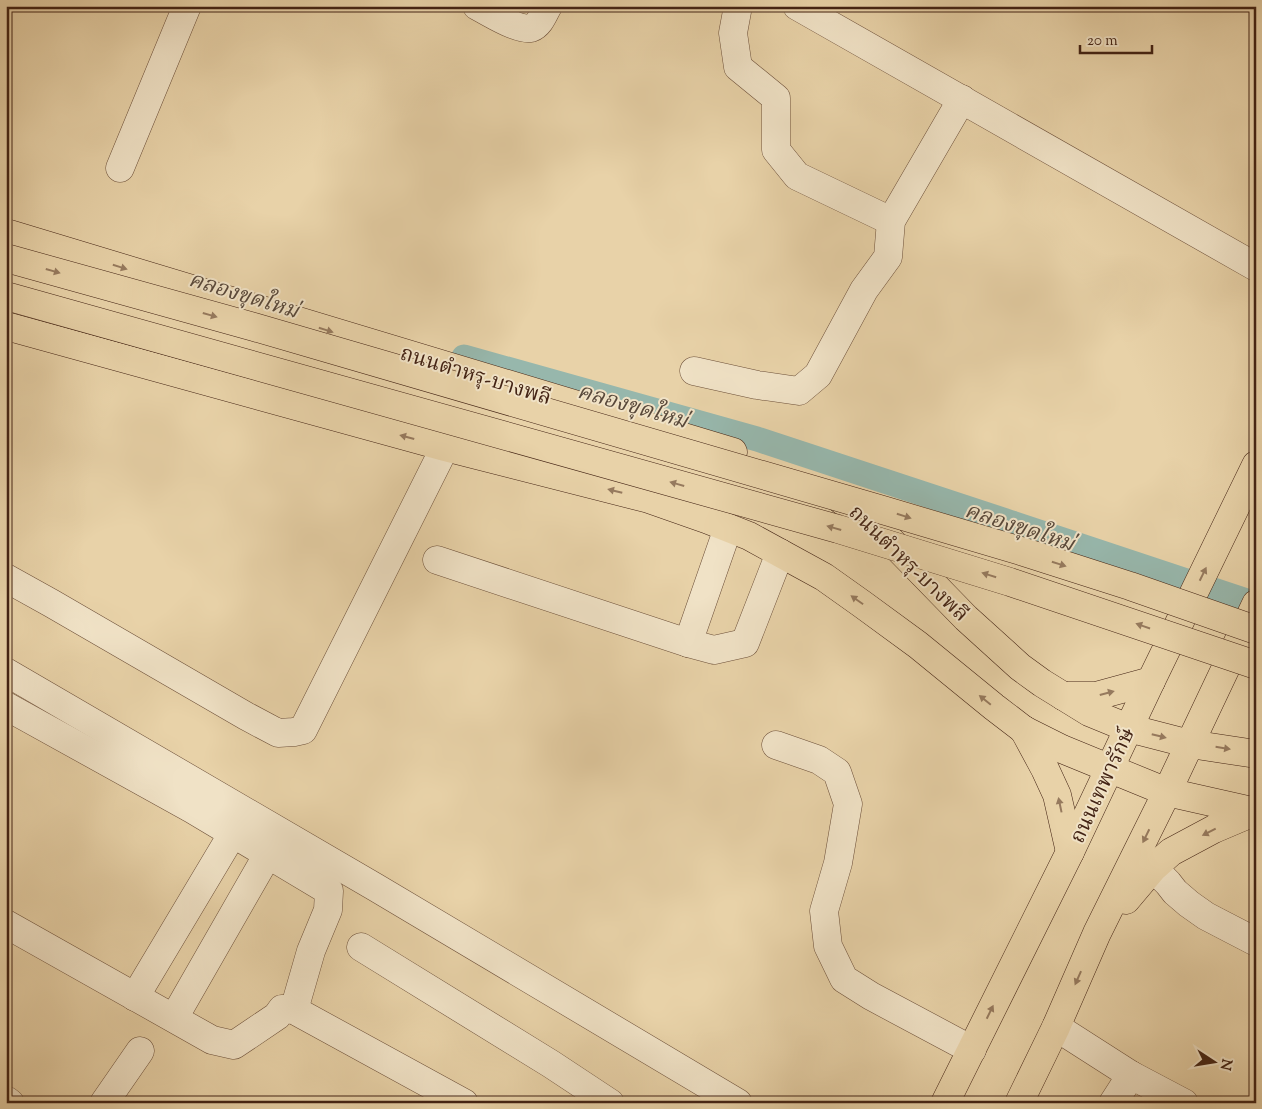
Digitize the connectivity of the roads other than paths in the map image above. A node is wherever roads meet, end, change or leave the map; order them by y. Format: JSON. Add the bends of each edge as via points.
{"nodes":[{"id":1,"x":186,"y":6,"type":"edge"},
{"id":2,"x":477,"y":6,"type":"edge"},
{"id":3,"x":548,"y":6,"type":"edge"},
{"id":4,"x":738,"y":6,"type":"edge"},
{"id":5,"x":797,"y":6,"type":"edge"},
{"id":6,"x":962,"y":100,"type":"junction"},
{"id":7,"x":120,"y":168,"type":"dead end"},
{"id":8,"x":892,"y":221,"type":"junction"},
{"id":9,"x":6,"y":233,"type":"edge"},
{"id":10,"x":6,"y":258,"type":"edge"},
{"id":11,"x":1256,"y":267,"type":"edge"},
{"id":12,"x":6,"y":296,"type":"edge"},
{"id":13,"x":6,"y":326,"type":"edge"},
{"id":14,"x":694,"y":371,"type":"dead end"},
{"id":15,"x":444,"y":447,"type":"junction"},
{"id":16,"x":1256,"y":465,"type":"edge"},
{"id":17,"x":728,"y":528,"type":"junction"},
{"id":18,"x":780,"y":553,"type":"junction"},
{"id":19,"x":436,"y":560,"type":"dead end"},
{"id":20,"x":6,"y":578,"type":"edge"},
{"id":21,"x":1256,"y":604,"type":"edge"},
{"id":22,"x":1256,"y":630,"type":"edge"},
{"id":23,"x":688,"y":643,"type":"junction"},
{"id":24,"x":1256,"y":665,"type":"edge"},
{"id":25,"x":6,"y":672,"type":"edge"},
{"id":26,"x":1151,"y":681,"type":"junction"},
{"id":27,"x":1063,"y":696,"type":"junction"},
{"id":28,"x":8,"y":710,"type":"edge"},
{"id":29,"x":1128,"y":728,"type":"junction"},
{"id":30,"x":1024,"y":730,"type":"junction"},
{"id":31,"x":1190,"y":744,"type":"junction"},
{"id":32,"x":776,"y":745,"type":"dead end"},
{"id":33,"x":1256,"y":754,"type":"edge"},
{"id":34,"x":1109,"y":769,"type":"junction"},
{"id":35,"x":1167,"y":792,"type":"junction"},
{"id":36,"x":1255,"y":812,"type":"edge"},
{"id":37,"x":233,"y":833,"type":"junction"},
{"id":38,"x":1070,"y":852,"type":"junction"},
{"id":39,"x":268,"y":854,"type":"junction"},
{"id":40,"x":1153,"y":868,"type":"junction"},
{"id":41,"x":6,"y":924,"type":"edge"},
{"id":42,"x":1097,"y":933,"type":"junction"},
{"id":43,"x":1256,"y":942,"type":"edge"},
{"id":44,"x":361,"y":947,"type":"dead end"},
{"id":45,"x":135,"y":996,"type":"junction"},
{"id":46,"x":294,"y":1010,"type":"junction"},
{"id":47,"x":174,"y":1018,"type":"junction"},
{"id":48,"x":1056,"y":1027,"type":"junction"},
{"id":49,"x":972,"y":1050,"type":"junction"},
{"id":50,"x":140,"y":1051,"type":"dead end"},
{"id":51,"x":1131,"y":1075,"type":"junction"},
{"id":52,"x":6,"y":1100,"type":"edge"},
{"id":53,"x":10,"y":1103,"type":"edge"},
{"id":54,"x":104,"y":1103,"type":"edge"},
{"id":55,"x":464,"y":1103,"type":"edge"},
{"id":56,"x":610,"y":1103,"type":"edge"},
{"id":57,"x":738,"y":1103,"type":"edge"},
{"id":58,"x":945,"y":1103,"type":"edge"},
{"id":59,"x":1019,"y":1103,"type":"edge"},
{"id":60,"x":1113,"y":1103,"type":"edge"},
{"id":61,"x":1184,"y":1103,"type":"edge"}],
"edges":[{"from":1,"to":7,"type":"street"},
{"from":2,"to":3,"type":"street","via":[[518,27],[532,28]]},
{"from":4,"to":8,"type":"street","via":[[734,32],[738,67],[776,98],[776,150],[797,176]]},
{"from":5,"to":6,"type":"street"},
{"from":6,"to":8,"type":"street"},
{"from":6,"to":11,"type":"street"},
{"from":8,"to":14,"type":"street","via":[[888,257],[864,290],[818,375],[799,391]]},
{"from":9,"to":27,"type":"main road","name":"ถนนตำหรุ-บางพลี","one_way":true,"bridge":true,"via":[[782,468],[830,492],[859,513],[1020,667]]},
{"from":10,"to":22,"type":"main road","one_way":true,"bridge":true,"via":[[904,516],[1130,586]]},
{"from":24,"to":12,"type":"main road","one_way":true,"bridge":true,"via":[[1010,582],[838,529]]},
{"from":15,"to":13,"type":"main road","one_way":true},
{"from":17,"to":15,"type":"main road","one_way":true,"via":[[649,499]]},
{"from":15,"to":20,"type":"street","via":[[303,730],[278,732],[246,716]]},
{"from":26,"to":16,"type":"main road","name":"ถนนเทพารักษ์","one_way":true,"bridge":true},
{"from":17,"to":18,"type":"main road"},
{"from":17,"to":23,"type":"street"},
{"from":18,"to":23,"type":"street","via":[[745,642],[714,650]]},
{"from":30,"to":18,"type":"main road","one_way":true,"via":[[862,604],[824,577]]},
{"from":19,"to":23,"type":"street"},
{"from":21,"to":31,"type":"main road","bridge":true},
{"from":25,"to":57,"type":"street"},
{"from":27,"to":26,"type":"main road","one_way":true,"via":[[1096,696]]},
{"from":26,"to":29,"type":"main road","name":"ถนนเทพารักษ์"},
{"from":27,"to":29,"type":"main road","name":"ถนนตำหรุ-บางพลี","via":[[1089,712]]},
{"from":28,"to":37,"type":"street"},
{"from":29,"to":31,"type":"main road","name":"ถนนตำหรุ-บางพลี","one_way":true},
{"from":29,"to":34,"type":"main road","name":"ถนนเทพารักษ์"},
{"from":30,"to":34,"type":"main road"},
{"from":38,"to":30,"type":"main road","one_way":true,"via":[[1058,795]]},
{"from":31,"to":33,"type":"main road","name":"ถนนตำหรุ-บางพลี","one_way":true},
{"from":31,"to":35,"type":"main road"},
{"from":32,"to":49,"type":"street","via":[[819,760],[837,772],[848,804],[838,863],[824,910],[828,946],[844,979]]},
{"from":34,"to":35,"type":"main road"},
{"from":34,"to":38,"type":"main road","name":"ถนนเทพารักษ์"},
{"from":35,"to":36,"type":"main road"},
{"from":35,"to":42,"type":"main road","one_way":true},
{"from":36,"to":40,"type":"main road","one_way":true,"via":[[1171,852]]},
{"from":37,"to":39,"type":"street"},
{"from":37,"to":45,"type":"street"},
{"from":49,"to":38,"type":"main road","name":"ถนนเทพารักษ์","one_way":true},
{"from":39,"to":46,"type":"street","via":[[329,891],[328,910],[311,951]]},
{"from":39,"to":47,"type":"street"},
{"from":40,"to":42,"type":"main road"},
{"from":40,"to":43,"type":"street","via":[[1189,904]]},
{"from":41,"to":45,"type":"street"},
{"from":42,"to":48,"type":"main road","one_way":true},
{"from":44,"to":56,"type":"street"},
{"from":45,"to":47,"type":"street"},
{"from":46,"to":47,"type":"street","via":[[282,1009],[277,1016],[234,1045],[212,1040]]},
{"from":46,"to":55,"type":"street"},
{"from":48,"to":51,"type":"street"},
{"from":48,"to":59,"type":"main road"},
{"from":49,"to":58,"type":"main road","name":"ถนนเทพารักษ์"},
{"from":50,"to":54,"type":"street"},
{"from":51,"to":60,"type":"street"},
{"from":51,"to":61,"type":"street"},
{"from":52,"to":53,"type":"street"}]}
